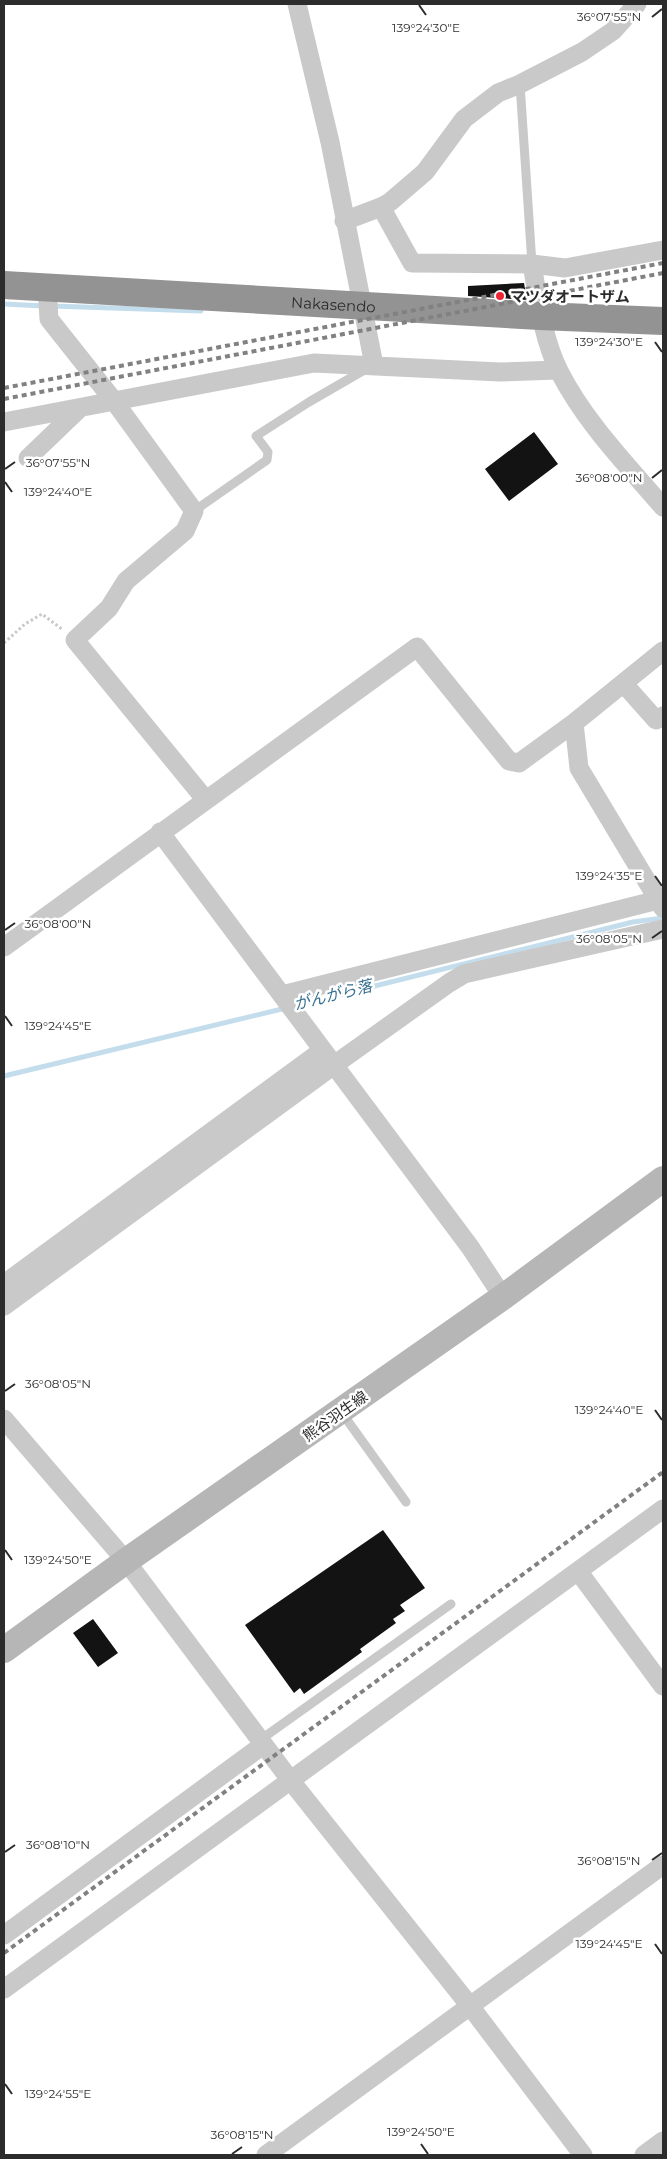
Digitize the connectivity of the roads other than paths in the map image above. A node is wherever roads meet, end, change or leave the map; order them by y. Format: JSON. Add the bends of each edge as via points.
{"nodes":[{"id":1,"x":298,"y":4,"type":"edge"},
{"id":2,"x":637,"y":4,"type":"edge"},
{"id":3,"x":520,"y":84,"type":"junction"},
{"id":4,"x":381,"y":207,"type":"junction"},
{"id":5,"x":344,"y":221,"type":"junction"},
{"id":6,"x":663,"y":250,"type":"edge"},
{"id":7,"x":532,"y":264,"type":"junction"},
{"id":8,"x":4,"y":285,"type":"edge"},
{"id":9,"x":48,"y":301,"type":"junction"},
{"id":10,"x":363,"y":306,"type":"junction"},
{"id":11,"x":540,"y":316,"type":"junction"},
{"id":12,"x":663,"y":321,"type":"edge"},
{"id":13,"x":374,"y":365,"type":"junction"},
{"id":14,"x":558,"y":370,"type":"junction"},
{"id":15,"x":114,"y":401,"type":"junction"},
{"id":16,"x":78,"y":410,"type":"junction"},
{"id":17,"x":4,"y":422,"type":"edge"},
{"id":18,"x":28,"y":458,"type":"dead end"},
{"id":19,"x":663,"y":507,"type":"edge"},
{"id":20,"x":194,"y":511,"type":"junction"},
{"id":21,"x":663,"y":651,"type":"edge"},
{"id":22,"x":624,"y":684,"type":"junction"},
{"id":23,"x":663,"y":716,"type":"edge"},
{"id":24,"x":574,"y":723,"type":"junction"},
{"id":25,"x":205,"y":799,"type":"junction"},
{"id":26,"x":160,"y":832,"type":"junction"},
{"id":27,"x":661,"y":904,"type":"edge"},
{"id":28,"x":663,"y":929,"type":"edge"},
{"id":29,"x":4,"y":946,"type":"edge"},
{"id":30,"x":457,"y":953,"type":"junction"},
{"id":31,"x":463,"y":974,"type":"junction"},
{"id":32,"x":283,"y":996,"type":"junction"},
{"id":33,"x":328,"y":1057,"type":"junction"},
{"id":34,"x":663,"y":1179,"type":"edge"},
{"id":35,"x":4,"y":1284,"type":"edge"},
{"id":36,"x":503,"y":1297,"type":"junction"},
{"id":37,"x":4,"y":1306,"type":"edge"},
{"id":38,"x":341,"y":1412,"type":"junction"},
{"id":39,"x":4,"y":1419,"type":"edge"},
{"id":40,"x":406,"y":1502,"type":"dead end"},
{"id":41,"x":663,"y":1509,"type":"edge"},
{"id":42,"x":126,"y":1561,"type":"junction"},
{"id":43,"x":578,"y":1571,"type":"junction"},
{"id":44,"x":451,"y":1604,"type":"dead end"},
{"id":45,"x":4,"y":1650,"type":"edge"},
{"id":46,"x":663,"y":1686,"type":"edge"},
{"id":47,"x":262,"y":1742,"type":"junction"},
{"id":48,"x":291,"y":1781,"type":"junction"},
{"id":49,"x":663,"y":1865,"type":"edge"},
{"id":50,"x":4,"y":1935,"type":"edge"},
{"id":51,"x":4,"y":1989,"type":"edge"},
{"id":52,"x":470,"y":2006,"type":"junction"},
{"id":53,"x":663,"y":2141,"type":"edge"},
{"id":54,"x":266,"y":2155,"type":"edge"},
{"id":55,"x":583,"y":2155,"type":"edge"},
{"id":56,"x":644,"y":2155,"type":"edge"}],
"edges":[{"from":1,"to":5,"type":"street","via":[[330,142]]},
{"from":2,"to":3,"type":"street","via":[[613,31],[590,47]]},
{"from":3,"to":4,"type":"street","via":[[498,93],[464,119],[425,172]]},
{"from":3,"to":7,"type":"lane"},
{"from":4,"to":5,"type":"street"},
{"from":4,"to":7,"type":"street","via":[[412,262]]},
{"from":5,"to":10,"type":"street"},
{"from":6,"to":7,"type":"street","via":[[565,268]]},
{"from":7,"to":11,"type":"street"},
{"from":8,"to":9,"type":"highway","name":"Nakasendo"},
{"from":9,"to":10,"type":"highway","name":"Nakasendo"},
{"from":9,"to":15,"type":"street"},
{"from":10,"to":11,"type":"highway","name":"Nakasendo"},
{"from":10,"to":13,"type":"street"},
{"from":11,"to":12,"type":"highway","name":"Nakasendo"},
{"from":11,"to":14,"type":"street"},
{"from":13,"to":14,"type":"street","via":[[500,372]]},
{"from":13,"to":15,"type":"street","via":[[314,364]]},
{"from":13,"to":20,"type":"lane","via":[[256,436],[268,452],[267,460]]},
{"from":14,"to":19,"type":"street","via":[[587,417]]},
{"from":15,"to":16,"type":"street"},
{"from":15,"to":20,"type":"street"},
{"from":16,"to":17,"type":"street"},
{"from":16,"to":18,"type":"street"},
{"from":20,"to":25,"type":"street","via":[[186,531],[126,580],[109,608],[75,640]]},
{"from":21,"to":22,"type":"street"},
{"from":22,"to":23,"type":"street","via":[[656,720]]},
{"from":22,"to":24,"type":"street"},
{"from":24,"to":25,"type":"street","via":[[519,763],[510,761],[417,646]]},
{"from":24,"to":27,"type":"street","via":[[579,768]]},
{"from":25,"to":26,"type":"street"},
{"from":26,"to":29,"type":"street"},
{"from":26,"to":32,"type":"street"},
{"from":27,"to":30,"type":"street"},
{"from":28,"to":31,"type":"street"},
{"from":30,"to":31,"type":"street"},
{"from":30,"to":32,"type":"street"},
{"from":31,"to":33,"type":"street"},
{"from":32,"to":33,"type":"street"},
{"from":33,"to":35,"type":"street"},
{"from":33,"to":36,"type":"street","via":[[470,1247]]},
{"from":33,"to":37,"type":"street"},
{"from":34,"to":36,"type":"main road","name":"熊谷羽生線"},
{"from":36,"to":38,"type":"main road","name":"熊谷羽生線"},
{"from":38,"to":40,"type":"lane"},
{"from":38,"to":42,"type":"main road","name":"熊谷羽生線"},
{"from":39,"to":42,"type":"street"},
{"from":41,"to":43,"type":"street"},
{"from":42,"to":45,"type":"main road","name":"熊谷羽生線"},
{"from":42,"to":47,"type":"street"},
{"from":43,"to":46,"type":"street"},
{"from":43,"to":48,"type":"street"},
{"from":44,"to":47,"type":"lane"},
{"from":47,"to":48,"type":"street"},
{"from":47,"to":50,"type":"street"},
{"from":48,"to":51,"type":"street"},
{"from":48,"to":52,"type":"street"},
{"from":49,"to":52,"type":"street"},
{"from":52,"to":54,"type":"street"},
{"from":52,"to":55,"type":"street"},
{"from":53,"to":56,"type":"street"}]}
